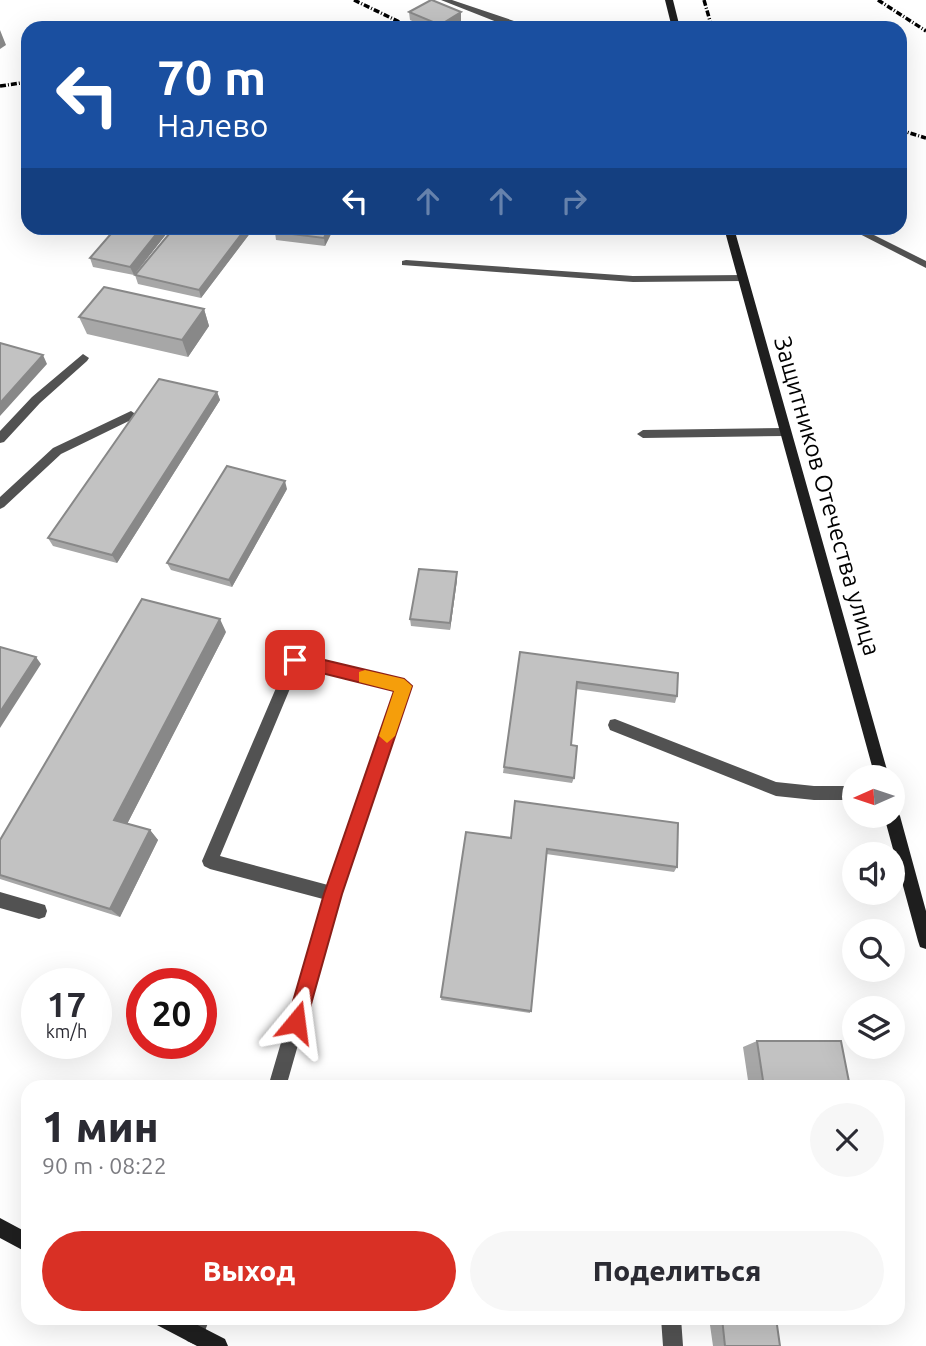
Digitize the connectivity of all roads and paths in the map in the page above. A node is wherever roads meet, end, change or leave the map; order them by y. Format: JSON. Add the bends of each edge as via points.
{"nodes":[{"id":1,"x":445,"y":0,"type":"edge"},
{"id":2,"x":669,"y":0,"type":"edge"},
{"id":3,"x":502,"y":21,"type":"edge"},
{"id":4,"x":674,"y":21,"type":"edge"},
{"id":5,"x":731,"y":235,"type":"edge"},
{"id":6,"x":867,"y":235,"type":"edge"},
{"id":7,"x":406,"y":263,"type":"dead end"},
{"id":8,"x":926,"y":265,"type":"edge"},
{"id":9,"x":743,"y":278,"type":"junction"},
{"id":10,"x":83,"y":358,"type":"dead end"},
{"id":11,"x":131,"y":415,"type":"edge"},
{"id":12,"x":785,"y":432,"type":"junction"},
{"id":13,"x":643,"y":434,"type":"dead end"},
{"id":14,"x":0,"y":439,"type":"edge"},
{"id":15,"x":0,"y":504,"type":"edge"},
{"id":16,"x":615,"y":726,"type":"dead end"},
{"id":17,"x":879,"y":765,"type":"edge"},
{"id":18,"x":842,"y":793,"type":"edge"},
{"id":19,"x":895,"y":828,"type":"edge"},
{"id":20,"x":333,"y":894,"type":"junction"},
{"id":21,"x":0,"y":900,"type":"edge"},
{"id":22,"x":38,"y":911,"type":"dead end"},
{"id":23,"x":926,"y":941,"type":"edge"},
{"id":24,"x":280,"y":1080,"type":"edge"},
{"id":25,"x":0,"y":1228,"type":"edge"},
{"id":26,"x":21,"y":1239,"type":"edge"},
{"id":27,"x":671,"y":1325,"type":"edge"},
{"id":28,"x":197,"y":1326,"type":"edge"},
{"id":29,"x":218,"y":1346,"type":"edge"},
{"id":30,"x":673,"y":1346,"type":"edge"}],
"edges":[{"from":1,"to":3,"type":"street"},
{"from":2,"to":4,"type":"main road"},
{"from":5,"to":9,"type":"main road","name":"Защитников Отечества улица"},
{"from":6,"to":8,"type":"street"},
{"from":7,"to":9,"type":"street","via":[[633,279]]},
{"from":9,"to":12,"type":"main road","name":"Защитников Отечества улица"},
{"from":10,"to":14,"type":"street"},
{"from":11,"to":15,"type":"street","via":[[57,451]]},
{"from":12,"to":13,"type":"street"},
{"from":12,"to":17,"type":"main road","name":"Защитников Отечества улица"},
{"from":16,"to":18,"type":"street","via":[[776,789]]},
{"from":19,"to":23,"type":"main road"},
{"from":20,"to":20,"type":"street","via":[[209,861],[295,660],[404,686]]},
{"from":20,"to":24,"type":"street"},
{"from":21,"to":22,"type":"street"},
{"from":25,"to":26,"type":"main road"},
{"from":27,"to":30,"type":"street"},
{"from":28,"to":29,"type":"main road"}]}
